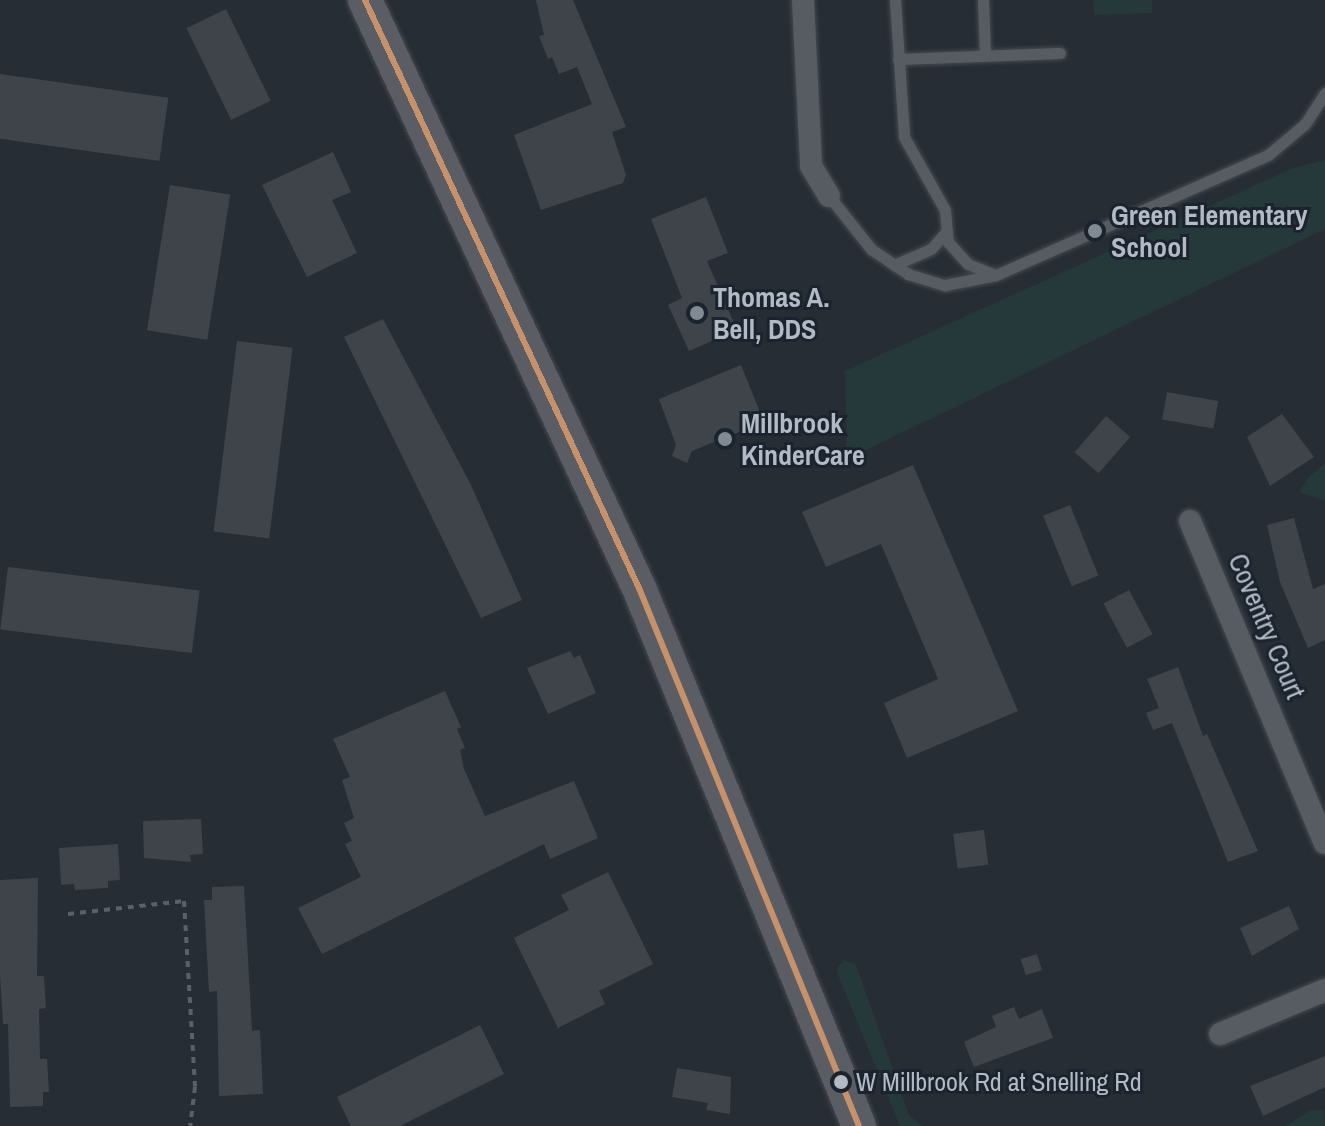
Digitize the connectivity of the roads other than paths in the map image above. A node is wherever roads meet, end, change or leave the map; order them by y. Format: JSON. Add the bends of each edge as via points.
{"nodes":[{"id":1,"x":365,"y":0,"type":"edge"},
{"id":2,"x":803,"y":0,"type":"edge"},
{"id":3,"x":895,"y":0,"type":"edge"},
{"id":4,"x":983,"y":0,"type":"edge"},
{"id":5,"x":1060,"y":53,"type":"dead end"},
{"id":6,"x":985,"y":55,"type":"junction"},
{"id":7,"x":898,"y":59,"type":"junction"},
{"id":8,"x":1325,"y":93,"type":"edge"},
{"id":9,"x":829,"y":196,"type":"joint"},
{"id":10,"x":945,"y":233,"type":"junction"},
{"id":11,"x":894,"y":265,"type":"junction"},
{"id":12,"x":996,"y":275,"type":"junction"},
{"id":13,"x":1190,"y":521,"type":"dead end"},
{"id":14,"x":1325,"y":843,"type":"edge"},
{"id":15,"x":1325,"y":990,"type":"edge"},
{"id":16,"x":1220,"y":1034,"type":"dead end"},
{"id":17,"x":859,"y":1126,"type":"edge"}],
"edges":[{"from":1,"to":17,"type":"main road","via":[[639,588]]},
{"from":2,"to":9,"type":"street","via":[[811,166]]},
{"from":3,"to":7,"type":"lane"},
{"from":4,"to":6,"type":"lane"},
{"from":5,"to":6,"type":"lane"},
{"from":6,"to":7,"type":"lane"},
{"from":7,"to":10,"type":"lane","via":[[904,137],[945,210]]},
{"from":8,"to":12,"type":"lane","via":[[1305,124],[1268,155]]},
{"from":9,"to":11,"type":"lane","via":[[871,249]]},
{"from":10,"to":11,"type":"lane","via":[[931,249]]},
{"from":10,"to":12,"type":"lane","via":[[968,264]]},
{"from":11,"to":12,"type":"lane","via":[[945,285]]},
{"from":13,"to":14,"type":"street","name":"Coventry Court"},
{"from":15,"to":16,"type":"street"}]}
